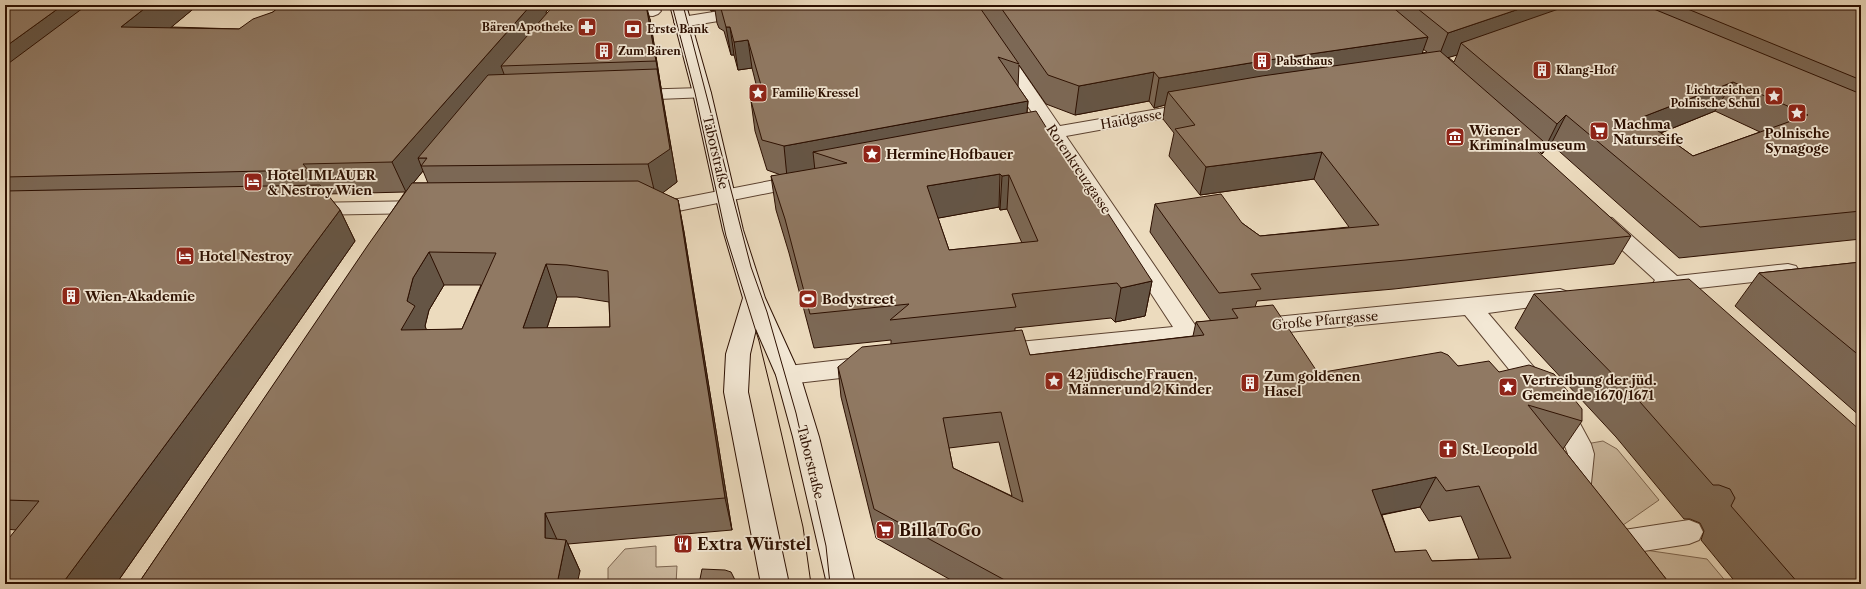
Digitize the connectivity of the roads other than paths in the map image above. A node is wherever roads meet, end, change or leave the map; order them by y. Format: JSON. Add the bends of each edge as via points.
{"nodes":[{"id":1,"x":678,"y":5,"type":"edge"},
{"id":2,"x":785,"y":5,"type":"edge"},
{"id":3,"x":969,"y":5,"type":"edge"},
{"id":4,"x":603,"y":11,"type":"edge"},
{"id":5,"x":653,"y":11,"type":"dead end"},
{"id":6,"x":682,"y":22,"type":"junction"},
{"id":7,"x":702,"y":93,"type":"junction"},
{"id":8,"x":618,"y":96,"type":"edge"},
{"id":9,"x":1209,"y":105,"type":"edge"},
{"id":10,"x":1055,"y":132,"type":"junction"},
{"id":11,"x":1001,"y":143,"type":"edge"},
{"id":12,"x":817,"y":178,"type":"edge"},
{"id":13,"x":726,"y":195,"type":"junction"},
{"id":14,"x":413,"y":198,"type":"junction"},
{"id":15,"x":630,"y":205,"type":"edge"},
{"id":16,"x":446,"y":207,"type":"edge"},
{"id":17,"x":1589,"y":209,"type":"edge"},
{"id":18,"x":290,"y":210,"type":"edge"},
{"id":19,"x":393,"y":227,"type":"edge"},
{"id":20,"x":1806,"y":268,"type":"edge"},
{"id":21,"x":1672,"y":284,"type":"junction"},
{"id":22,"x":1641,"y":287,"type":"edge"},
{"id":23,"x":1579,"y":294,"type":"edge"},
{"id":24,"x":754,"y":298,"type":"junction"},
{"id":25,"x":1695,"y":304,"type":"edge"},
{"id":26,"x":1471,"y":307,"type":"junction"},
{"id":27,"x":1189,"y":333,"type":"junction"},
{"id":28,"x":977,"y":355,"type":"edge"},
{"id":29,"x":890,"y":364,"type":"edge"},
{"id":30,"x":788,"y":375,"type":"junction"},
{"id":31,"x":1599,"y":529,"type":"junction"},
{"id":32,"x":1689,"y":532,"type":"dead end"},
{"id":33,"x":1628,"y":567,"type":"edge"},
{"id":34,"x":775,"y":584,"type":"edge"},
{"id":35,"x":841,"y":584,"type":"edge"}],
"edges":[{"from":1,"to":6,"type":"street","name":"Taborstraße"},
{"from":2,"to":6,"type":"street"},
{"from":3,"to":10,"type":"street","name":"Rotenkreuzgasse"},
{"from":4,"to":5,"type":"street"},
{"from":6,"to":7,"type":"street","name":"Taborstraße"},
{"from":7,"to":8,"type":"street"},
{"from":7,"to":13,"type":"street","name":"Taborstraße"},
{"from":9,"to":10,"type":"street","name":"Haidgasse"},
{"from":10,"to":11,"type":"street","name":"Haidgasse"},
{"from":10,"to":27,"type":"street","name":"Rotenkreuzgasse"},
{"from":12,"to":13,"type":"street"},
{"from":13,"to":15,"type":"street","via":[[678,205]]},
{"from":13,"to":24,"type":"street","name":"Taborstraße","via":[[733,230]]},
{"from":14,"to":16,"type":"street"},
{"from":14,"to":18,"type":"street"},
{"from":14,"to":19,"type":"street"},
{"from":17,"to":21,"type":"street"},
{"from":20,"to":21,"type":"street"},
{"from":21,"to":22,"type":"street"},
{"from":21,"to":25,"type":"street"},
{"from":23,"to":26,"type":"street","name":"Große Pfarrgasse"},
{"from":24,"to":30,"type":"street","name":"Taborstraße"},
{"from":24,"to":34,"type":"street","via":[[738,354],[736,392]]},
{"from":26,"to":27,"type":"street","name":"Große Pfarrgasse"},
{"from":26,"to":31,"type":"street","via":[[1568,425],[1581,454],[1577,493],[1580,503]]},
{"from":27,"to":28,"type":"street","name":"Große Pfarrgasse"},
{"from":29,"to":30,"type":"street"},
{"from":30,"to":35,"type":"street","name":"Taborstraße","via":[[806,437]]},
{"from":31,"to":32,"type":"street"},
{"from":31,"to":33,"type":"street"}]}
